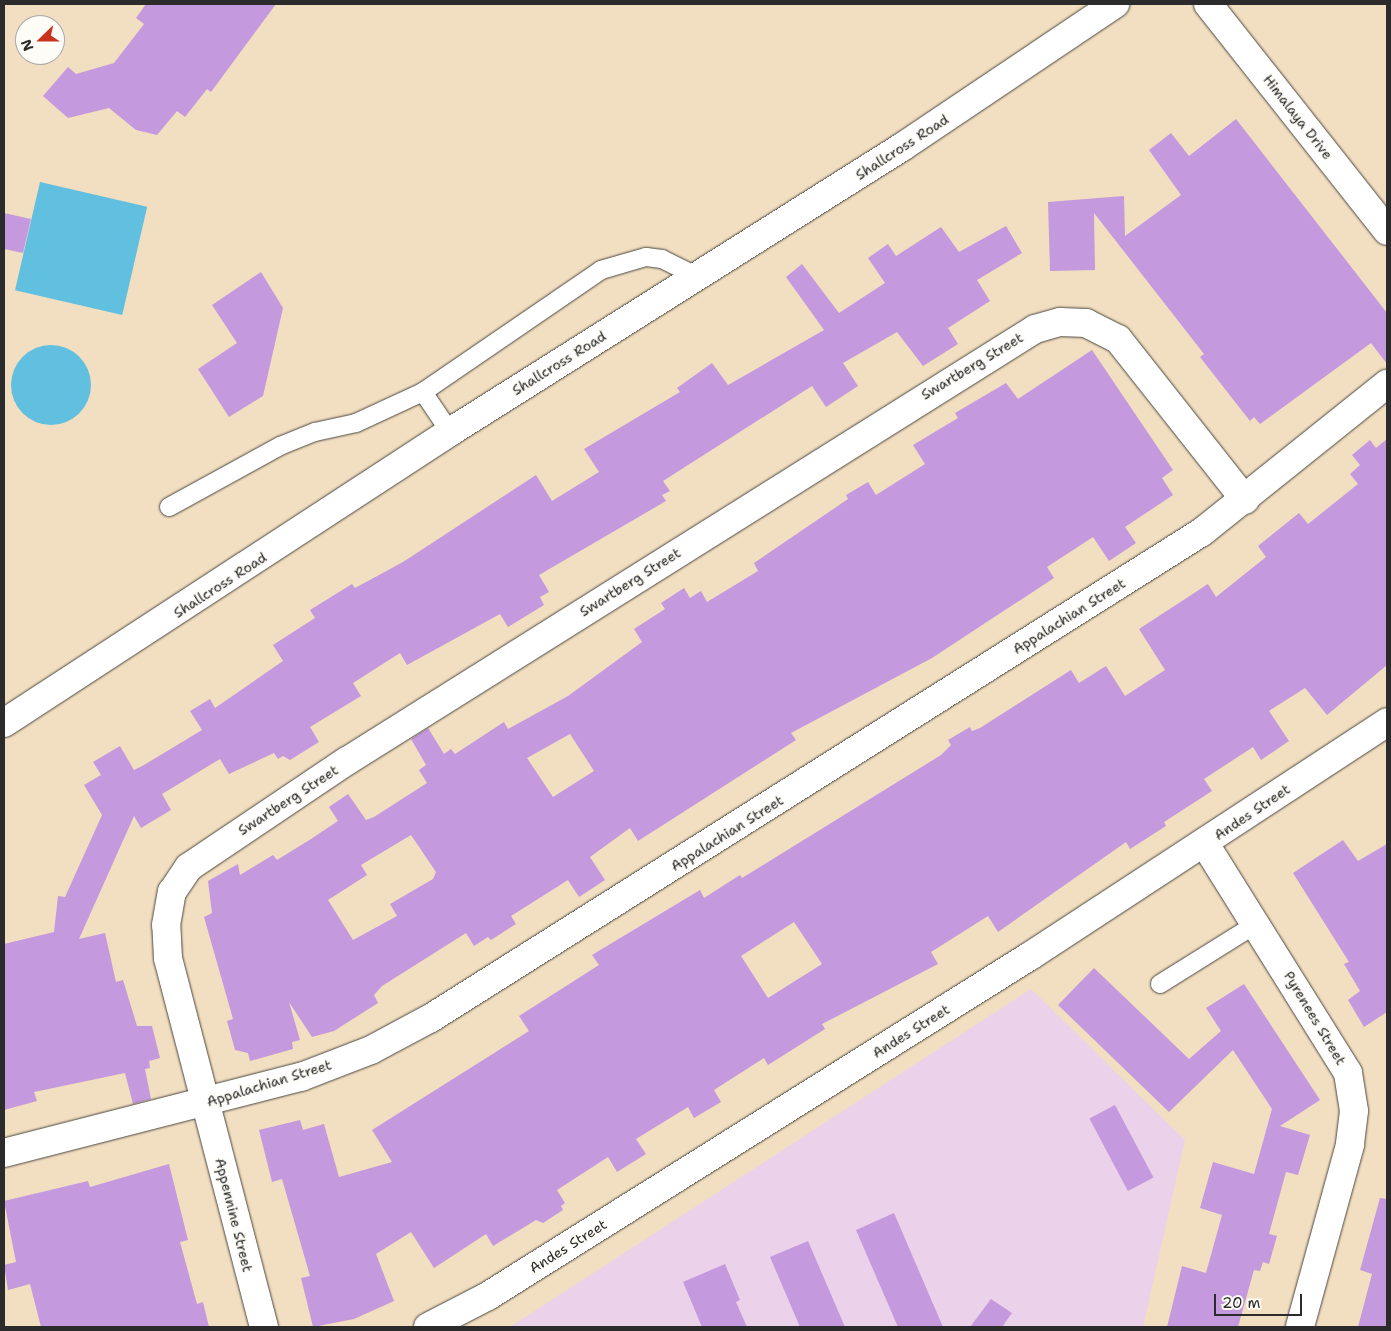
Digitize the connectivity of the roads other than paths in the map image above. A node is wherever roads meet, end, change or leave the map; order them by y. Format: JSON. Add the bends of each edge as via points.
{"nodes":[{"id":1,"x":1115,"y":4,"type":"edge"},
{"id":2,"x":1208,"y":4,"type":"edge"},
{"id":3,"x":1387,"y":231,"type":"edge"},
{"id":4,"x":698,"y":276,"type":"junction"},
{"id":5,"x":1387,"y":384,"type":"edge"},
{"id":6,"x":423,"y":392,"type":"junction"},
{"id":7,"x":450,"y":432,"type":"junction"},
{"id":8,"x":1245,"y":500,"type":"junction"},
{"id":9,"x":168,"y":507,"type":"dead end"},
{"id":10,"x":1387,"y":722,"type":"edge"},
{"id":11,"x":4,"y":723,"type":"edge"},
{"id":12,"x":1205,"y":844,"type":"junction"},
{"id":13,"x":1256,"y":924,"type":"junction"},
{"id":14,"x":1160,"y":984,"type":"dead end"},
{"id":15,"x":206,"y":1103,"type":"junction"},
{"id":16,"x":4,"y":1153,"type":"edge"},
{"id":17,"x":264,"y":1327,"type":"edge"},
{"id":18,"x":428,"y":1327,"type":"edge"},
{"id":19,"x":1300,"y":1327,"type":"edge"}],
"edges":[{"from":1,"to":4,"type":"street","name":"Shallcross Road","via":[[910,142]]},
{"from":2,"to":3,"type":"street","name":"Himalaya Drive"},
{"from":4,"to":6,"type":"lane","via":[[646,257],[601,270]]},
{"from":4,"to":7,"type":"street","name":"Shallcross Road"},
{"from":5,"to":8,"type":"street","name":"Appalachian Street"},
{"from":6,"to":7,"type":"lane"},
{"from":6,"to":9,"type":"lane","via":[[356,424],[315,432],[280,446]]},
{"from":7,"to":11,"type":"street","name":"Shallcross Road"},
{"from":8,"to":15,"type":"street","name":"Appalachian Street","via":[[1194,538],[432,1018],[371,1050],[301,1077]]},
{"from":8,"to":15,"type":"street","name":"Swartberg Street","via":[[1118,339],[1086,323],[1060,322],[1000,347],[356,756],[189,867],[172,892],[168,950]]},
{"from":10,"to":12,"type":"street","name":"Andes Street"},
{"from":12,"to":13,"type":"street","name":"Pyrenees Street"},
{"from":12,"to":18,"type":"street","name":"Andes Street","via":[[488,1296]]},
{"from":13,"to":14,"type":"lane"},
{"from":13,"to":19,"type":"street","name":"Pyrenees Street","via":[[1348,1073],[1354,1111],[1350,1146]]},
{"from":15,"to":16,"type":"street","name":"Appalachian Street"},
{"from":15,"to":17,"type":"street","name":"Appennine Street"}]}
